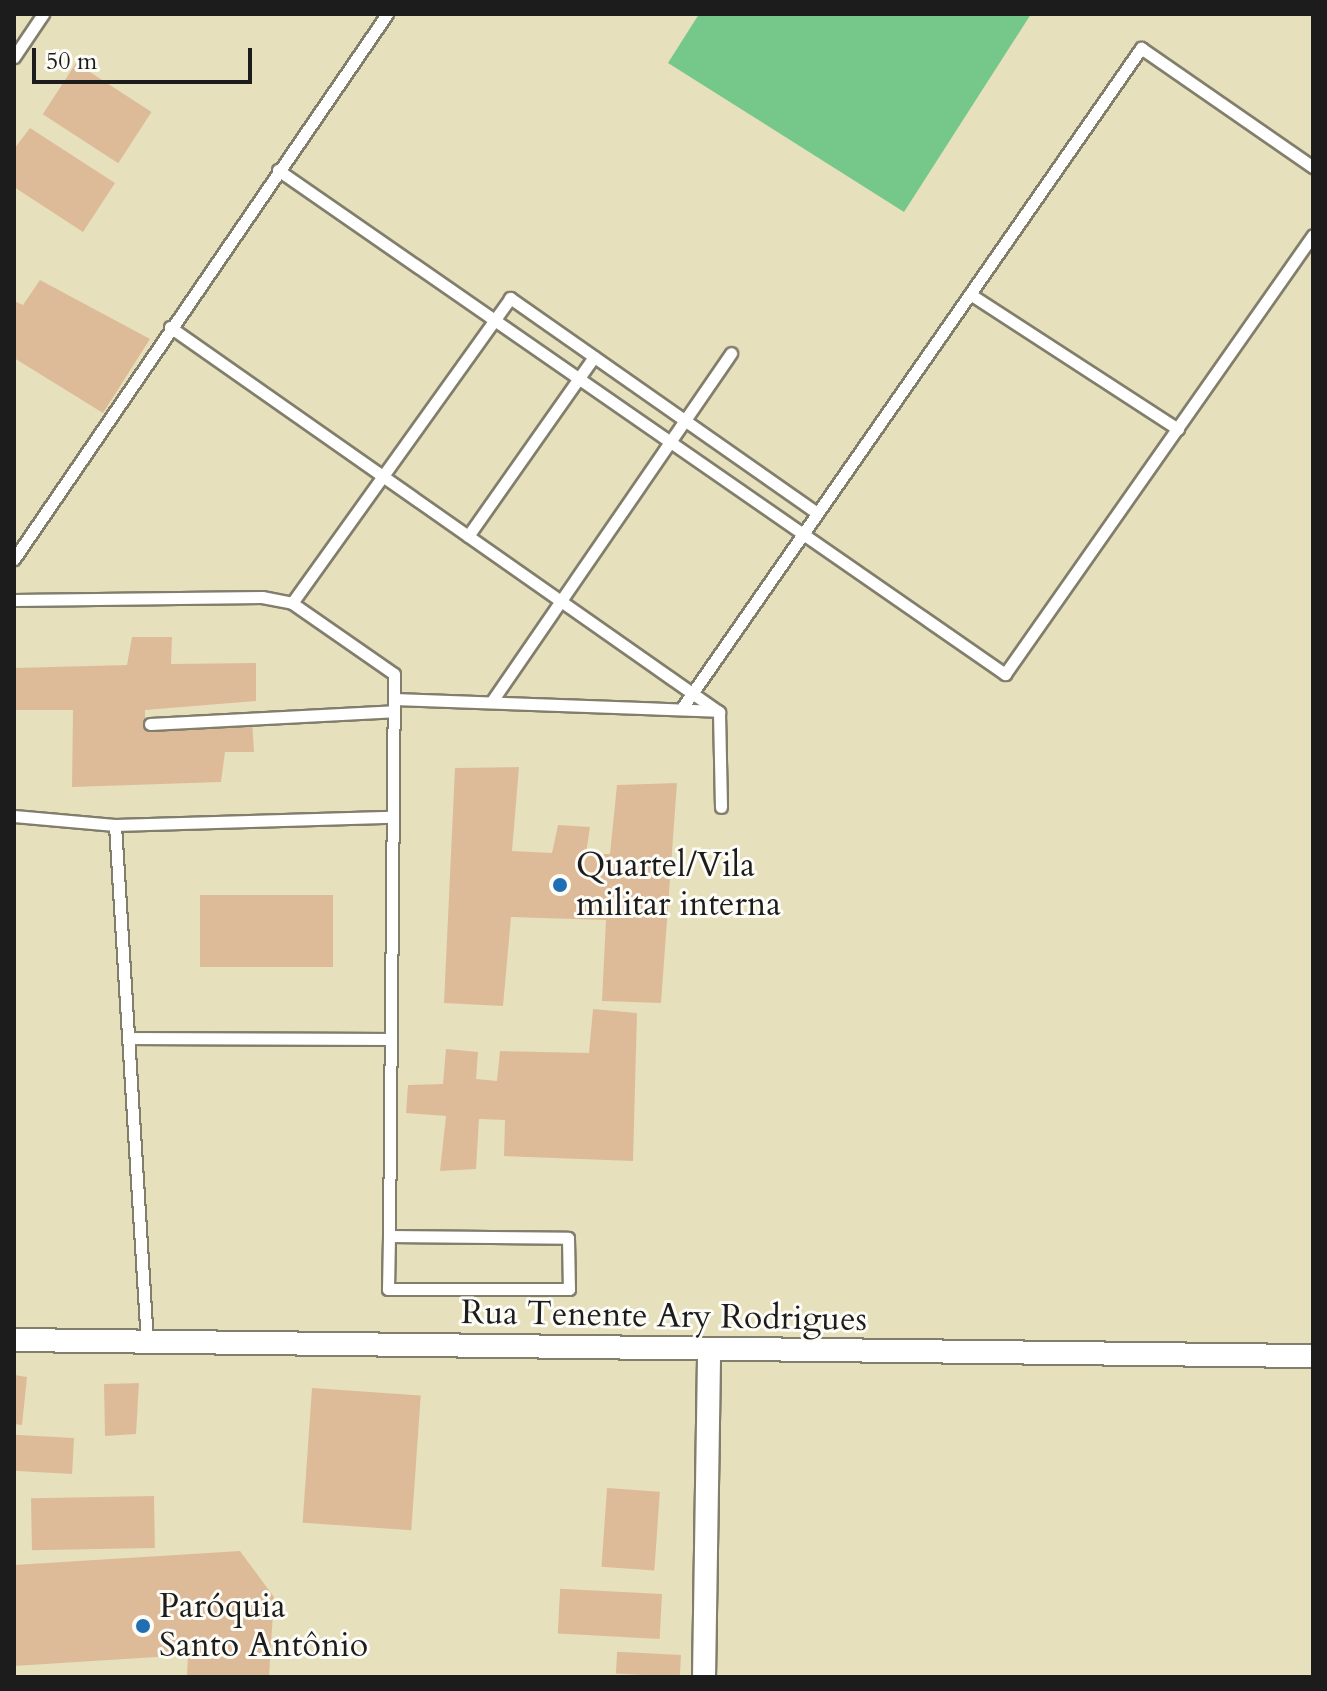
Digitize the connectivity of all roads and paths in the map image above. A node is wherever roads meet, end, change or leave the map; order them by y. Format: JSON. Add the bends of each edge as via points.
{"nodes":[{"id":1,"x":43,"y":14,"type":"edge"},
{"id":2,"x":387,"y":14,"type":"edge"},
{"id":3,"x":14,"y":57,"type":"edge"},
{"id":4,"x":1313,"y":167,"type":"edge"},
{"id":5,"x":278,"y":170,"type":"junction"},
{"id":6,"x":1313,"y":235,"type":"edge"},
{"id":7,"x":970,"y":294,"type":"junction"},
{"id":8,"x":493,"y":321,"type":"junction"},
{"id":9,"x":170,"y":327,"type":"junction"},
{"id":10,"x":731,"y":353,"type":"dead end"},
{"id":11,"x":594,"y":357,"type":"junction"},
{"id":12,"x":578,"y":380,"type":"junction"},
{"id":13,"x":684,"y":420,"type":"junction"},
{"id":14,"x":1178,"y":429,"type":"junction"},
{"id":15,"x":668,"y":444,"type":"junction"},
{"id":16,"x":382,"y":476,"type":"junction"},
{"id":17,"x":817,"y":513,"type":"junction"},
{"id":18,"x":468,"y":536,"type":"junction"},
{"id":19,"x":801,"y":537,"type":"junction"},
{"id":20,"x":14,"y":559,"type":"edge"},
{"id":21,"x":14,"y":600,"type":"edge"},
{"id":22,"x":559,"y":600,"type":"junction"},
{"id":23,"x":292,"y":603,"type":"junction"},
{"id":24,"x":692,"y":693,"type":"junction"},
{"id":25,"x":492,"y":701,"type":"junction"},
{"id":26,"x":394,"y":705,"type":"junction"},
{"id":27,"x":682,"y":708,"type":"junction"},
{"id":28,"x":719,"y":712,"type":"junction"},
{"id":29,"x":150,"y":724,"type":"dead end"},
{"id":30,"x":721,"y":807,"type":"dead end"},
{"id":31,"x":14,"y":816,"type":"edge"},
{"id":32,"x":392,"y":817,"type":"junction"},
{"id":33,"x":115,"y":825,"type":"junction"},
{"id":34,"x":128,"y":1038,"type":"junction"},
{"id":35,"x":388,"y":1039,"type":"junction"},
{"id":36,"x":389,"y":1236,"type":"junction"},
{"id":37,"x":14,"y":1340,"type":"edge"},
{"id":38,"x":147,"y":1343,"type":"junction"},
{"id":39,"x":709,"y":1351,"type":"junction"},
{"id":40,"x":1313,"y":1356,"type":"edge"},
{"id":41,"x":704,"y":1677,"type":"edge"}],
"edges":[{"from":1,"to":3,"type":"lane"},
{"from":2,"to":5,"type":"lane"},
{"from":4,"to":7,"type":"lane","via":[[1141,48]]},
{"from":5,"to":8,"type":"lane"},
{"from":5,"to":9,"type":"lane"},
{"from":6,"to":14,"type":"lane"},
{"from":7,"to":14,"type":"lane"},
{"from":7,"to":17,"type":"lane"},
{"from":8,"to":11,"type":"lane","via":[[510,298]]},
{"from":8,"to":12,"type":"lane"},
{"from":8,"to":16,"type":"lane"},
{"from":9,"to":16,"type":"lane"},
{"from":9,"to":20,"type":"lane"},
{"from":10,"to":13,"type":"lane"},
{"from":11,"to":12,"type":"lane"},
{"from":11,"to":13,"type":"lane"},
{"from":12,"to":15,"type":"lane"},
{"from":12,"to":18,"type":"lane"},
{"from":13,"to":15,"type":"lane"},
{"from":13,"to":17,"type":"lane"},
{"from":14,"to":19,"type":"lane","via":[[1005,674]]},
{"from":15,"to":19,"type":"lane"},
{"from":15,"to":22,"type":"lane"},
{"from":16,"to":18,"type":"lane"},
{"from":16,"to":23,"type":"lane"},
{"from":17,"to":19,"type":"lane"},
{"from":18,"to":22,"type":"lane"},
{"from":19,"to":24,"type":"lane"},
{"from":21,"to":23,"type":"lane","via":[[262,597]]},
{"from":22,"to":24,"type":"lane"},
{"from":22,"to":25,"type":"lane"},
{"from":23,"to":26,"type":"lane","via":[[394,674]]},
{"from":24,"to":27,"type":"lane"},
{"from":24,"to":28,"type":"lane"},
{"from":25,"to":26,"type":"lane"},
{"from":25,"to":27,"type":"lane"},
{"from":26,"to":29,"type":"lane"},
{"from":26,"to":32,"type":"lane"},
{"from":27,"to":28,"type":"lane"},
{"from":28,"to":30,"type":"lane"},
{"from":31,"to":33,"type":"lane"},
{"from":32,"to":33,"type":"lane"},
{"from":32,"to":35,"type":"lane"},
{"from":33,"to":34,"type":"lane"},
{"from":34,"to":35,"type":"lane"},
{"from":34,"to":38,"type":"lane"},
{"from":35,"to":36,"type":"lane"},
{"from":36,"to":36,"type":"lane","via":[[568,1238],[569,1289],[388,1289]]},
{"from":37,"to":38,"type":"street","name":"Rua Tenente Ary Rodrigues"},
{"from":38,"to":39,"type":"street","name":"Rua Tenente Ary Rodrigues"},
{"from":39,"to":40,"type":"street","name":"Rua Tenente Ary Rodrigues"},
{"from":39,"to":41,"type":"street"}]}
